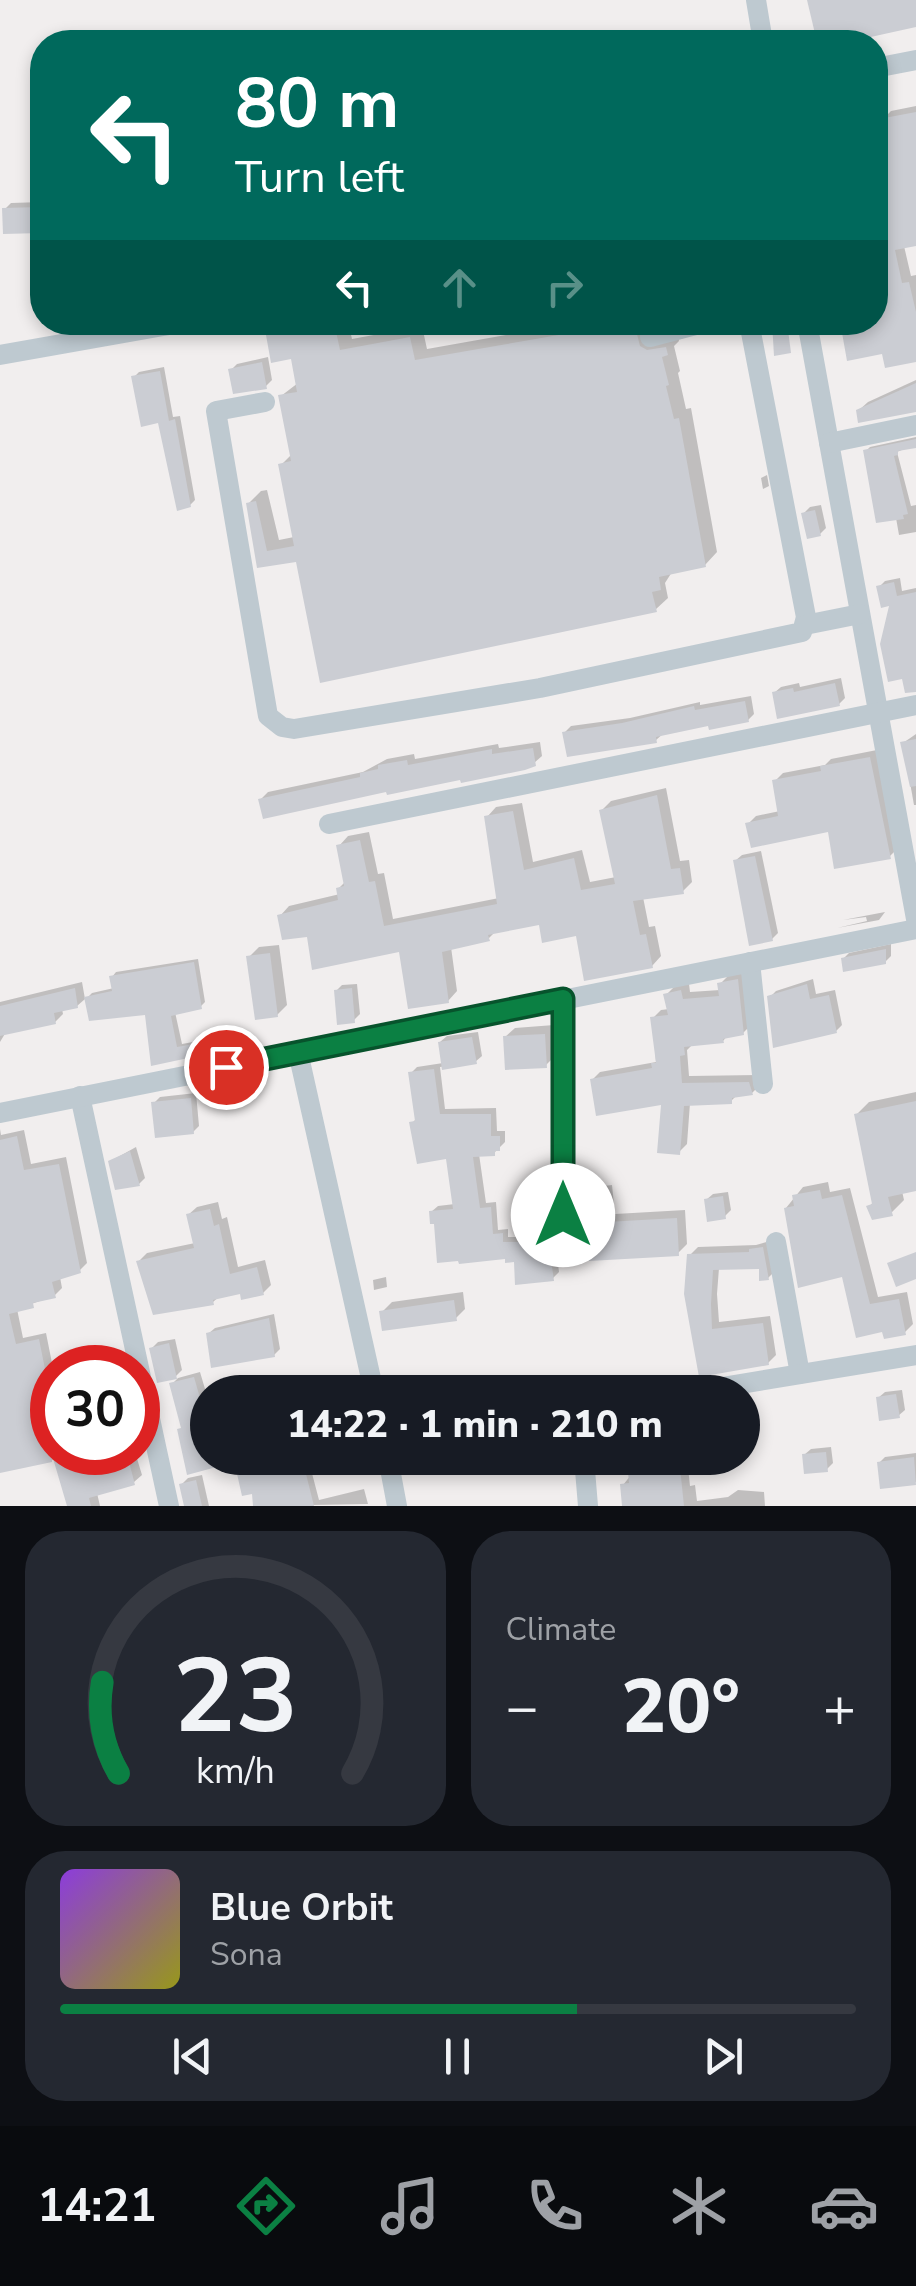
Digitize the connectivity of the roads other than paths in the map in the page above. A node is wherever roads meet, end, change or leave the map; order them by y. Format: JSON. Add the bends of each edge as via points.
{"nodes":[{"id":1,"x":756,"y":0,"type":"edge"},
{"id":2,"x":761,"y":30,"type":"edge"},
{"id":3,"x":916,"y":60,"type":"edge"},
{"id":4,"x":888,"y":65,"type":"edge"},
{"id":5,"x":115,"y":335,"type":"edge"},
{"id":6,"x":657,"y":335,"type":"edge"},
{"id":7,"x":752,"y":335,"type":"edge"},
{"id":8,"x":810,"y":335,"type":"edge"},
{"id":9,"x":650,"y":337,"type":"dead end"},
{"id":10,"x":0,"y":356,"type":"edge"},
{"id":11,"x":265,"y":402,"type":"dead end"},
{"id":12,"x":916,"y":426,"type":"edge"},
{"id":13,"x":829,"y":443,"type":"junction"},
{"id":14,"x":860,"y":614,"type":"junction"},
{"id":15,"x":805,"y":626,"type":"junction"},
{"id":16,"x":916,"y":705,"type":"edge"},
{"id":17,"x":878,"y":714,"type":"junction"},
{"id":18,"x":328,"y":824,"type":"dead end"},
{"id":19,"x":916,"y":920,"type":"edge"},
{"id":20,"x":916,"y":929,"type":"edge"},
{"id":21,"x":750,"y":962,"type":"junction"},
{"id":22,"x":563,"y":999,"type":"junction"},
{"id":23,"x":298,"y":1052,"type":"junction"},
{"id":24,"x":764,"y":1084,"type":"dead end"},
{"id":25,"x":80,"y":1096,"type":"junction"},
{"id":26,"x":0,"y":1113,"type":"edge"},
{"id":27,"x":776,"y":1242,"type":"dead end"},
{"id":28,"x":563,"y":1254,"type":"dead end"},
{"id":29,"x":916,"y":1355,"type":"edge"},
{"id":30,"x":800,"y":1374,"type":"junction"},
{"id":31,"x":370,"y":1375,"type":"edge"},
{"id":32,"x":760,"y":1381,"type":"edge"},
{"id":33,"x":392,"y":1475,"type":"edge"},
{"id":34,"x":585,"y":1475,"type":"edge"},
{"id":35,"x":169,"y":1506,"type":"edge"},
{"id":36,"x":398,"y":1506,"type":"edge"},
{"id":37,"x":588,"y":1506,"type":"edge"}],
"edges":[{"from":1,"to":2,"type":"street"},
{"from":3,"to":4,"type":"street"},
{"from":5,"to":10,"type":"street"},
{"from":6,"to":9,"type":"street"},
{"from":7,"to":15,"type":"street"},
{"from":8,"to":13,"type":"street"},
{"from":11,"to":15,"type":"street","via":[[216,410],[266,707],[282,727],[522,691],[792,636]]},
{"from":12,"to":13,"type":"street"},
{"from":13,"to":14,"type":"street"},
{"from":14,"to":15,"type":"street"},
{"from":14,"to":17,"type":"street"},
{"from":16,"to":17,"type":"street"},
{"from":17,"to":18,"type":"street"},
{"from":17,"to":19,"type":"street"},
{"from":20,"to":21,"type":"street"},
{"from":21,"to":22,"type":"street"},
{"from":21,"to":24,"type":"street"},
{"from":22,"to":23,"type":"street"},
{"from":22,"to":28,"type":"street"},
{"from":23,"to":25,"type":"street"},
{"from":23,"to":31,"type":"street"},
{"from":25,"to":26,"type":"street"},
{"from":25,"to":35,"type":"street"},
{"from":27,"to":30,"type":"street"},
{"from":29,"to":30,"type":"street"},
{"from":30,"to":32,"type":"street"},
{"from":33,"to":36,"type":"street"},
{"from":34,"to":37,"type":"street"}]}
